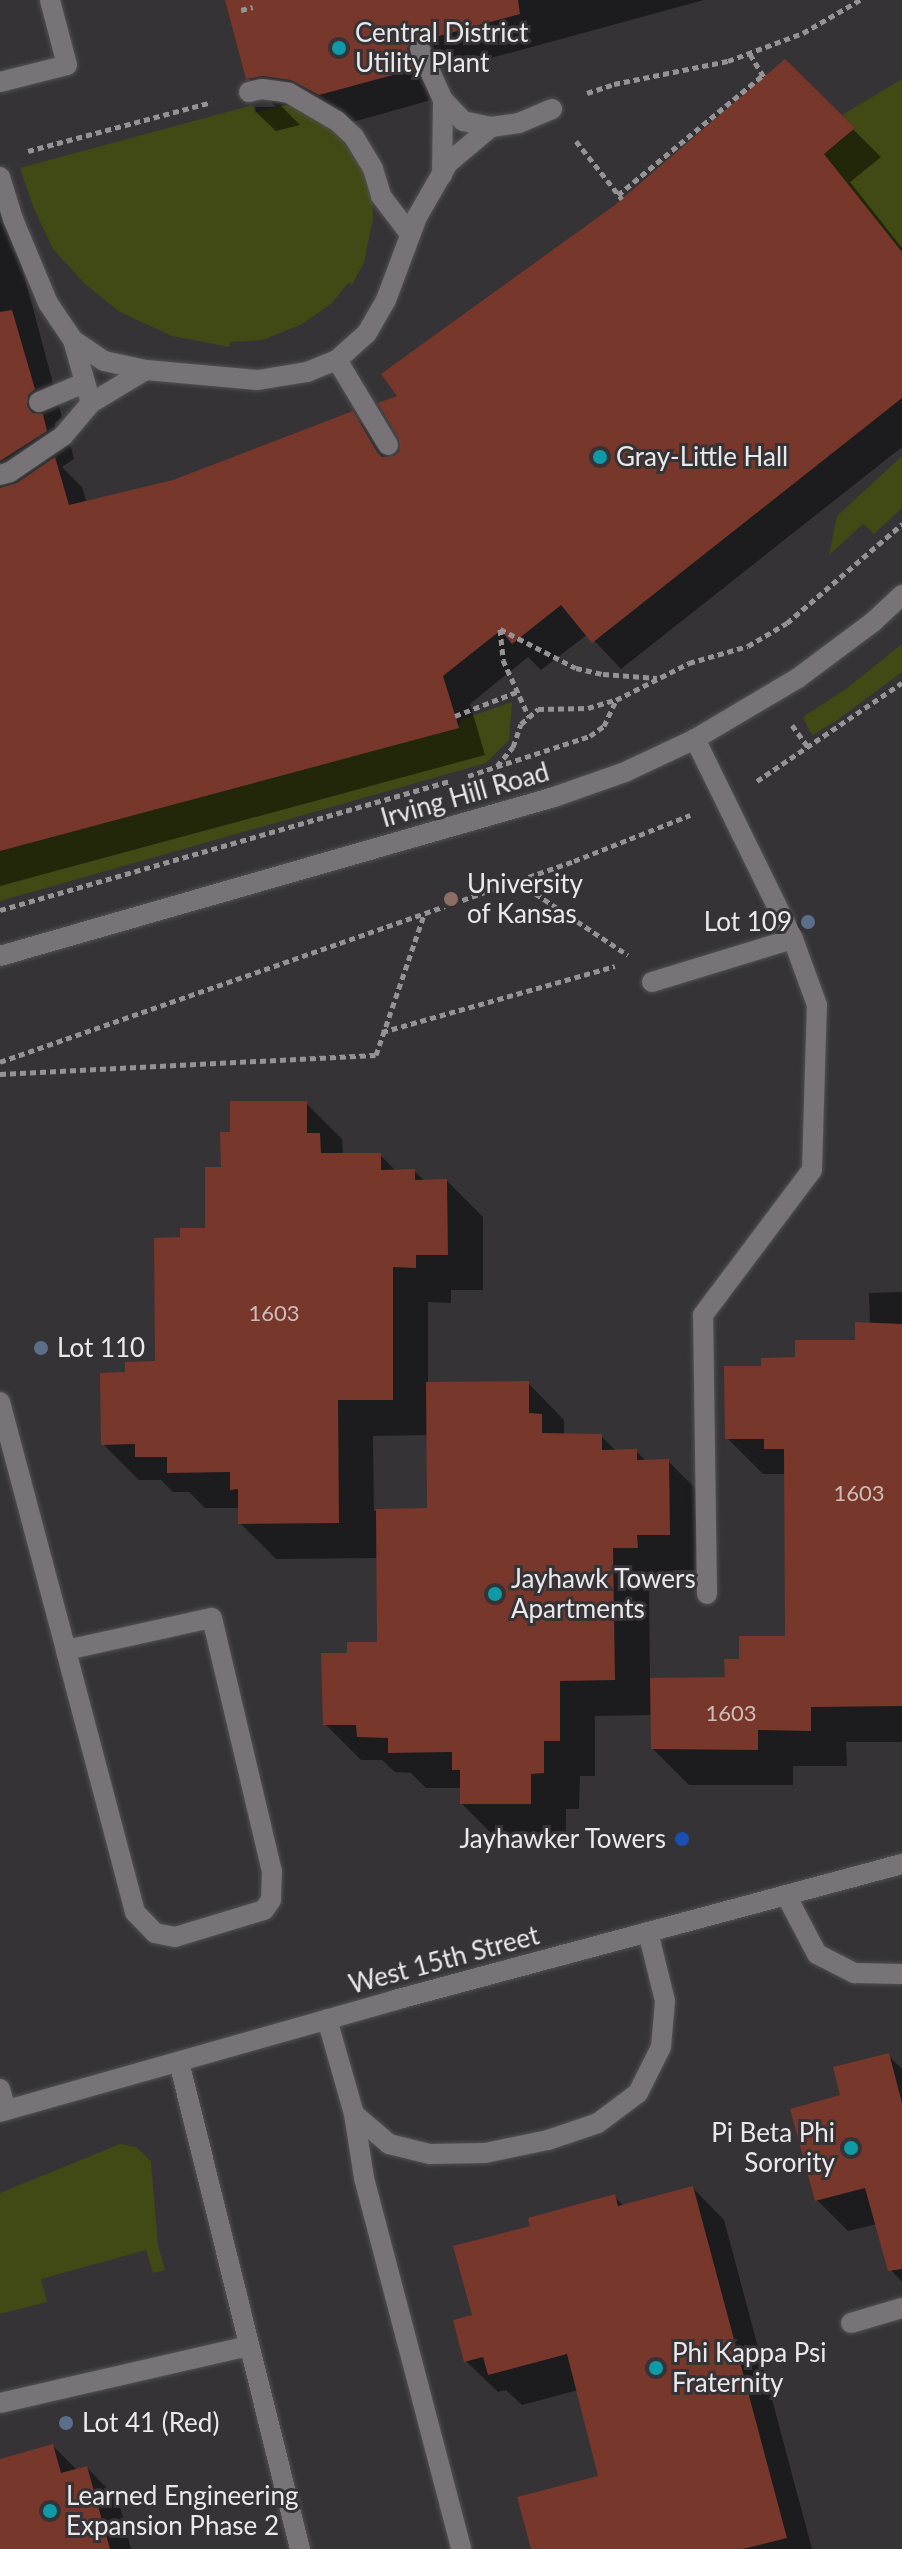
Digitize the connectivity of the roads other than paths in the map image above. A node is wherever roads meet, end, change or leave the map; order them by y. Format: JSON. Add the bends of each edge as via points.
{"nodes":[{"id":1,"x":50,"y":0,"type":"edge"},
{"id":2,"x":420,"y":49,"type":"dead end"},
{"id":3,"x":0,"y":82,"type":"edge"},
{"id":4,"x":249,"y":92,"type":"road end"},
{"id":5,"x":443,"y":100,"type":"junction"},
{"id":6,"x":552,"y":109,"type":"road end"},
{"id":7,"x":491,"y":127,"type":"junction"},
{"id":8,"x":442,"y":175,"type":"junction"},
{"id":9,"x":0,"y":177,"type":"edge"},
{"id":10,"x":410,"y":234,"type":"junction"},
{"id":11,"x":73,"y":340,"type":"junction"},
{"id":12,"x":337,"y":360,"type":"junction"},
{"id":13,"x":146,"y":370,"type":"junction"},
{"id":14,"x":84,"y":383,"type":"junction"},
{"id":15,"x":39,"y":402,"type":"dead end"},
{"id":16,"x":91,"y":403,"type":"junction"},
{"id":17,"x":388,"y":445,"type":"dead end"},
{"id":18,"x":0,"y":475,"type":"edge"},
{"id":19,"x":902,"y":595,"type":"edge"},
{"id":20,"x":695,"y":739,"type":"junction"},
{"id":21,"x":793,"y":939,"type":"junction"},
{"id":22,"x":0,"y":956,"type":"edge"},
{"id":23,"x":652,"y":982,"type":"dead end"},
{"id":24,"x":0,"y":1402,"type":"edge"},
{"id":25,"x":707,"y":1594,"type":"dead end"},
{"id":26,"x":66,"y":1650,"type":"junction"},
{"id":27,"x":902,"y":1864,"type":"edge"},
{"id":28,"x":786,"y":1895,"type":"junction"},
{"id":29,"x":648,"y":1932,"type":"junction"},
{"id":30,"x":902,"y":1974,"type":"edge"},
{"id":31,"x":327,"y":2019,"type":"junction"},
{"id":32,"x":179,"y":2062,"type":"junction"},
{"id":33,"x":0,"y":2089,"type":"edge"},
{"id":34,"x":3,"y":2111,"type":"edge"},
{"id":35,"x":354,"y":2114,"type":"junction"},
{"id":36,"x":902,"y":2308,"type":"edge"},
{"id":37,"x":851,"y":2323,"type":"dead end"},
{"id":38,"x":249,"y":2346,"type":"junction"},
{"id":39,"x":0,"y":2403,"type":"edge"},
{"id":40,"x":300,"y":2549,"type":"edge"},
{"id":41,"x":461,"y":2549,"type":"edge"}],
"edges":[{"from":1,"to":3,"type":"street","via":[[67,65]]},
{"from":2,"to":5,"type":"street"},
{"from":4,"to":10,"type":"street","via":[[289,93],[337,121],[354,137],[381,196]]},
{"from":5,"to":7,"type":"street","via":[[463,121]]},
{"from":5,"to":8,"type":"street"},
{"from":6,"to":7,"type":"street","via":[[519,123]]},
{"from":7,"to":8,"type":"street","via":[[448,163]]},
{"from":8,"to":10,"type":"street"},
{"from":9,"to":11,"type":"street","via":[[42,289]]},
{"from":10,"to":12,"type":"street","via":[[386,300],[367,333]]},
{"from":11,"to":13,"type":"street","via":[[104,361]]},
{"from":11,"to":14,"type":"street"},
{"from":12,"to":13,"type":"street","via":[[307,372],[258,380]]},
{"from":12,"to":17,"type":"street"},
{"from":13,"to":16,"type":"street"},
{"from":14,"to":15,"type":"street"},
{"from":14,"to":16,"type":"street"},
{"from":16,"to":18,"type":"street","via":[[63,436]]},
{"from":19,"to":20,"type":"street","name":"Irving Hill Road","via":[[798,678]]},
{"from":20,"to":21,"type":"street"},
{"from":20,"to":22,"type":"street","name":"Irving Hill Road","via":[[554,797]]},
{"from":21,"to":23,"type":"street"},
{"from":21,"to":25,"type":"street","via":[[817,1005],[812,1170],[703,1315]]},
{"from":24,"to":26,"type":"street"},
{"from":26,"to":26,"type":"street","via":[[135,1912],[155,1933],[175,1937],[264,1910],[271,1900],[272,1871],[212,1618]]},
{"from":27,"to":28,"type":"street","name":"West 15th Street"},
{"from":28,"to":29,"type":"street","name":"West 15th Street"},
{"from":28,"to":30,"type":"street","via":[[817,1954],[854,1973]]},
{"from":29,"to":31,"type":"street","name":"West 15th Street"},
{"from":29,"to":35,"type":"street","via":[[665,2001],[661,2047],[638,2093],[598,2123],[485,2153],[430,2154],[389,2144]]},
{"from":31,"to":32,"type":"street","name":"West 15th Street"},
{"from":31,"to":35,"type":"street"},
{"from":32,"to":34,"type":"street","name":"West 15th Street"},
{"from":32,"to":38,"type":"street"},
{"from":33,"to":34,"type":"street"},
{"from":35,"to":41,"type":"street","via":[[364,2178]]},
{"from":36,"to":37,"type":"street"},
{"from":38,"to":39,"type":"street"},
{"from":38,"to":40,"type":"street"}]}
